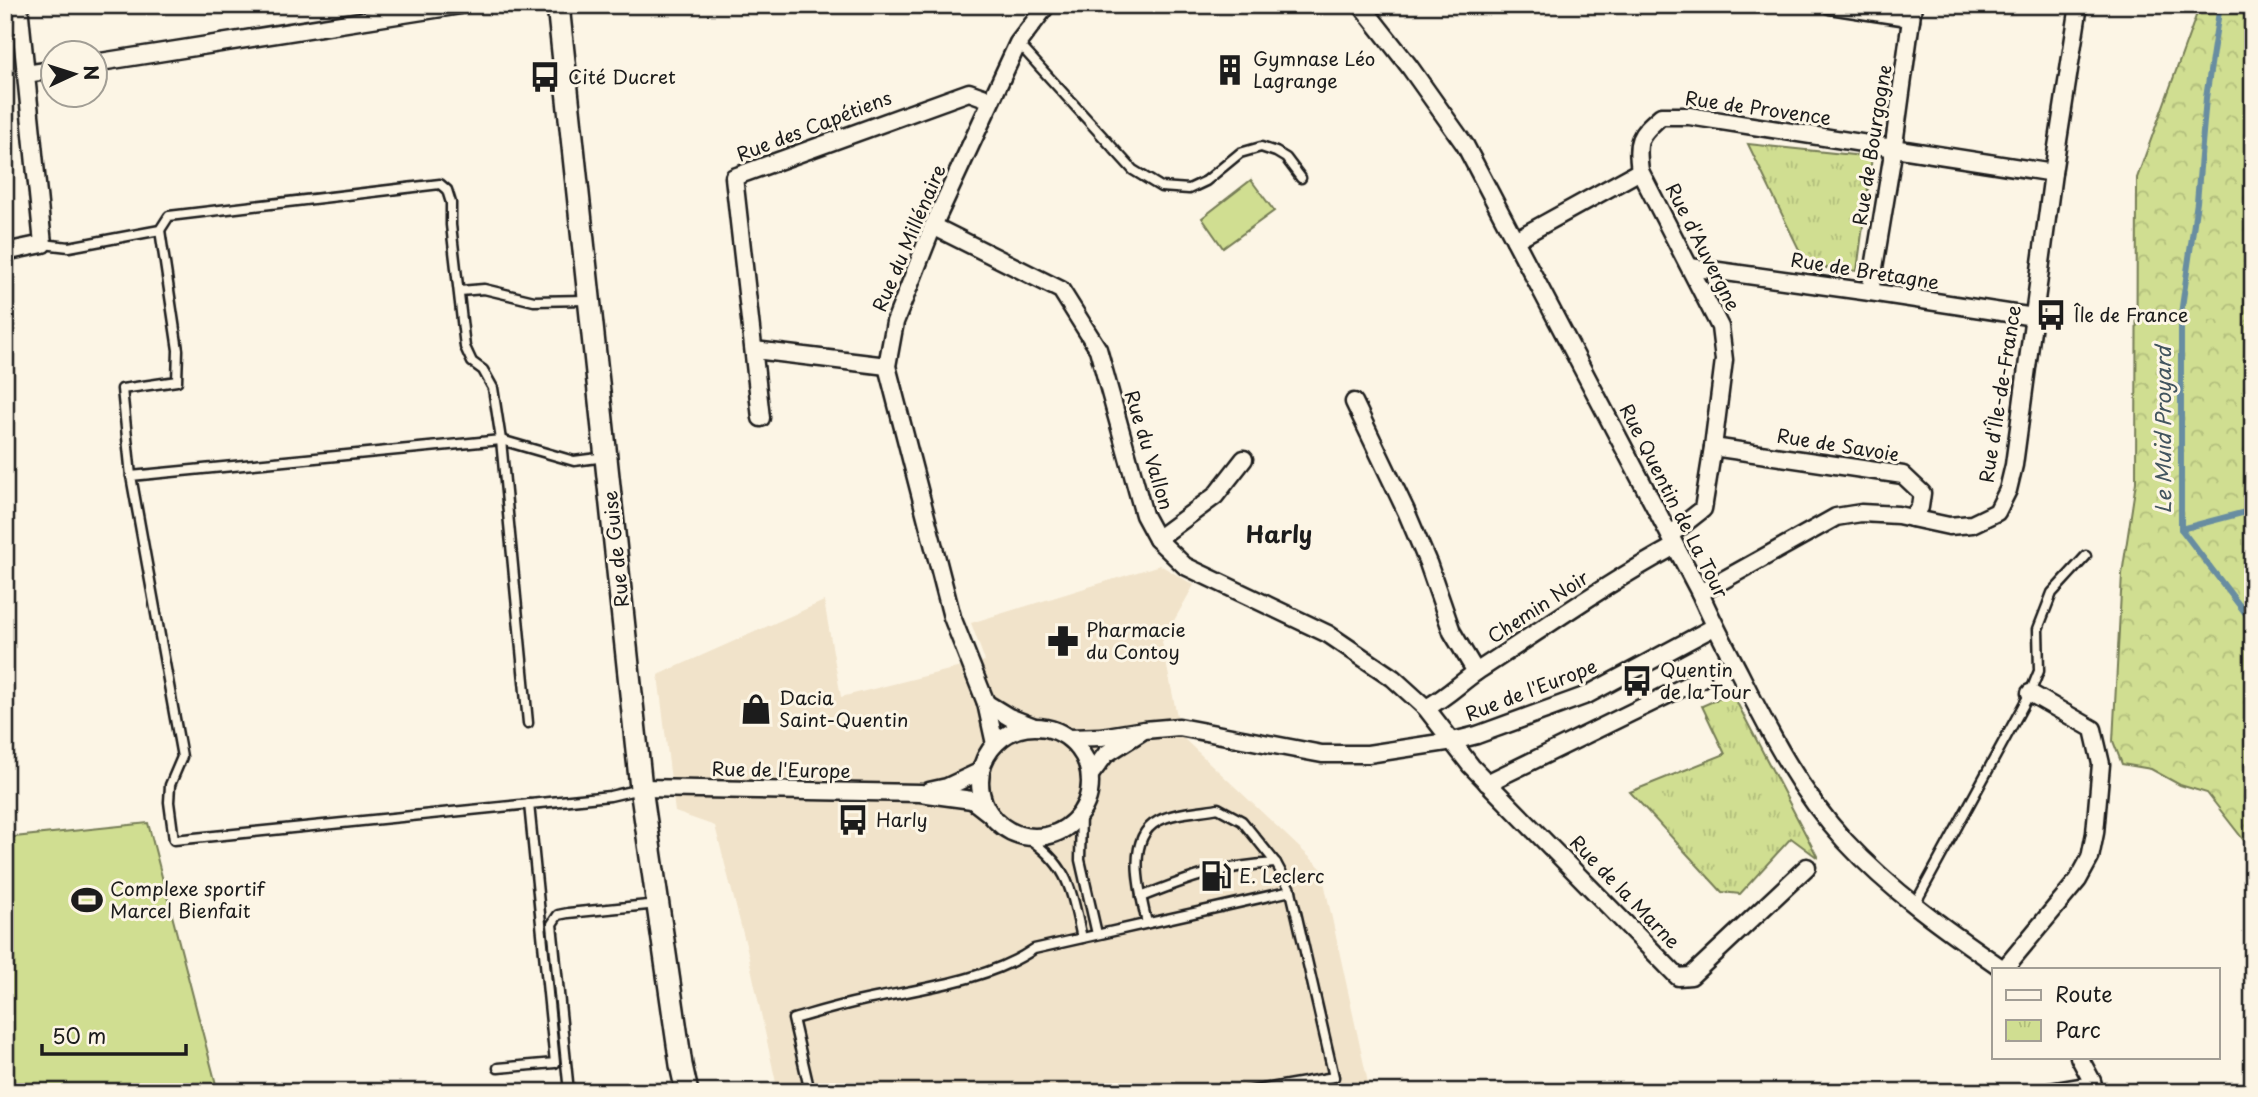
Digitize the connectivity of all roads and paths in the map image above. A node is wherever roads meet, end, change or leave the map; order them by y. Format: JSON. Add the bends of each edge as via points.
{"nodes":[{"id":1,"x":19,"y":5,"type":"edge"},
{"id":2,"x":461,"y":5,"type":"edge"},
{"id":3,"x":558,"y":5,"type":"edge"},
{"id":4,"x":1047,"y":5,"type":"edge"},
{"id":5,"x":1361,"y":5,"type":"edge"},
{"id":6,"x":1830,"y":5,"type":"edge"},
{"id":7,"x":2079,"y":5,"type":"edge"},
{"id":8,"x":1912,"y":13,"type":"edge"},
{"id":9,"x":1018,"y":44,"type":"junction"},
{"id":10,"x":108,"y":61,"type":"edge"},
{"id":11,"x":38,"y":72,"type":"edge"},
{"id":12,"x":26,"y":74,"type":"junction"},
{"id":13,"x":991,"y":100,"type":"junction"},
{"id":14,"x":1894,"y":149,"type":"junction"},
{"id":15,"x":1640,"y":171,"type":"junction"},
{"id":16,"x":2053,"y":173,"type":"junction"},
{"id":17,"x":1301,"y":178,"type":"dead end"},
{"id":18,"x":933,"y":226,"type":"junction"},
{"id":19,"x":160,"y":230,"type":"junction"},
{"id":20,"x":1515,"y":240,"type":"junction"},
{"id":21,"x":43,"y":244,"type":"junction"},
{"id":22,"x":5,"y":252,"type":"edge"},
{"id":23,"x":1690,"y":267,"type":"junction"},
{"id":24,"x":460,"y":291,"type":"junction"},
{"id":25,"x":1870,"y":292,"type":"junction"},
{"id":26,"x":589,"y":299,"type":"junction"},
{"id":27,"x":2034,"y":317,"type":"junction"},
{"id":28,"x":754,"y":350,"type":"junction"},
{"id":29,"x":887,"y":366,"type":"junction"},
{"id":30,"x":1354,"y":402,"type":"dead end"},
{"id":31,"x":761,"y":418,"type":"dead end"},
{"id":32,"x":501,"y":440,"type":"junction"},
{"id":33,"x":1713,"y":447,"type":"junction"},
{"id":34,"x":606,"y":457,"type":"junction"},
{"id":35,"x":1244,"y":459,"type":"dead end"},
{"id":36,"x":131,"y":475,"type":"junction"},
{"id":37,"x":1912,"y":518,"type":"junction"},
{"id":38,"x":1157,"y":539,"type":"junction"},
{"id":39,"x":1672,"y":541,"type":"junction"},
{"id":40,"x":2086,"y":556,"type":"dead end"},
{"id":41,"x":1700,"y":593,"type":"junction"},
{"id":42,"x":1714,"y":627,"type":"junction"},
{"id":43,"x":1476,"y":672,"type":"junction"},
{"id":44,"x":1702,"y":678,"type":"dead end"},
{"id":45,"x":2030,"y":693,"type":"junction"},
{"id":46,"x":986,"y":703,"type":"junction"},
{"id":47,"x":1426,"y":708,"type":"junction"},
{"id":48,"x":528,"y":723,"type":"dead end"},
{"id":49,"x":1034,"y":727,"type":"junction"},
{"id":50,"x":1144,"y":730,"type":"junction"},
{"id":51,"x":1069,"y":738,"type":"junction"},
{"id":52,"x":1453,"y":740,"type":"junction"},
{"id":53,"x":995,"y":744,"type":"junction"},
{"id":54,"x":981,"y":771,"type":"junction"},
{"id":55,"x":1090,"y":775,"type":"junction"},
{"id":56,"x":1487,"y":783,"type":"junction"},
{"id":57,"x":641,"y":788,"type":"junction"},
{"id":58,"x":920,"y":793,"type":"junction"},
{"id":59,"x":529,"y":804,"type":"junction"},
{"id":60,"x":1081,"y":813,"type":"junction"},
{"id":61,"x":990,"y":814,"type":"junction"},
{"id":62,"x":1026,"y":837,"type":"junction"},
{"id":63,"x":1276,"y":863,"type":"junction"},
{"id":64,"x":1807,"y":867,"type":"dead end"},
{"id":65,"x":1291,"y":891,"type":"junction"},
{"id":66,"x":1141,"y":897,"type":"junction"},
{"id":67,"x":658,"y":904,"type":"junction"},
{"id":68,"x":1915,"y":904,"type":"junction"},
{"id":69,"x":1147,"y":923,"type":"junction"},
{"id":70,"x":1097,"y":934,"type":"junction"},
{"id":71,"x":1082,"y":938,"type":"junction"},
{"id":72,"x":2002,"y":968,"type":"edge"},
{"id":73,"x":2004,"y":968,"type":"edge"},
{"id":74,"x":2080,"y":1058,"type":"edge"},
{"id":75,"x":498,"y":1068,"type":"dead end"},
{"id":76,"x":1310,"y":1081,"type":"junction"},
{"id":77,"x":2093,"y":1086,"type":"edge"},
{"id":78,"x":569,"y":1092,"type":"edge"},
{"id":79,"x":687,"y":1092,"type":"edge"},
{"id":80,"x":810,"y":1092,"type":"edge"},
{"id":81,"x":1246,"y":1092,"type":"edge"},
{"id":82,"x":1312,"y":1092,"type":"edge"},
{"id":83,"x":2026,"y":1092,"type":"edge"}],
"edges":[{"from":1,"to":12,"type":"street"},
{"from":2,"to":10,"type":"street"},
{"from":3,"to":26,"type":"main road","name":"Rue de Guise"},
{"from":4,"to":9,"type":"street","name":"Rue du Millénaire"},
{"from":5,"to":20,"type":"street","name":"Rue Quentin de La Tour","via":[[1465,145]]},
{"from":6,"to":8,"type":"street","via":[[1901,16]]},
{"from":7,"to":16,"type":"street","name":"Rue d'Île-de-France"},
{"from":8,"to":14,"type":"street","name":"Rue de Bourgogne"},
{"from":9,"to":13,"type":"street","name":"Rue du Millénaire"},
{"from":9,"to":17,"type":"lane","via":[[1133,170],[1161,187],[1189,189],[1240,153],[1261,147],[1286,159]]},
{"from":11,"to":12,"type":"street"},
{"from":12,"to":21,"type":"street"},
{"from":13,"to":18,"type":"street","name":"Rue du Millénaire"},
{"from":13,"to":28,"type":"street","name":"Rue des Capétiens","via":[[969,92],[734,177]]},
{"from":14,"to":15,"type":"street","name":"Rue de Provence","via":[[1689,116],[1661,116],[1641,133]]},
{"from":14,"to":16,"type":"street","name":"Rue de Provence"},
{"from":14,"to":25,"type":"street","name":"Rue de Bourgogne"},
{"from":15,"to":20,"type":"street"},
{"from":15,"to":23,"type":"street","name":"Rue d'Auvergne"},
{"from":16,"to":27,"type":"street","name":"Rue d'Île-de-France"},
{"from":18,"to":29,"type":"street","name":"Rue du Millénaire","via":[[895,321]]},
{"from":18,"to":38,"type":"street","name":"Rue du Vallon","via":[[1061,290],[1098,349],[1144,515]]},
{"from":19,"to":21,"type":"lane","via":[[69,247]]},
{"from":19,"to":24,"type":"lane","via":[[170,216],[440,184],[451,203]]},
{"from":19,"to":36,"type":"lane","via":[[178,350],[177,381],[122,389]]},
{"from":20,"to":39,"type":"street","name":"Rue Quentin de La Tour"},
{"from":21,"to":22,"type":"street"},
{"from":23,"to":25,"type":"street","name":"Rue de Bretagne"},
{"from":23,"to":33,"type":"street","name":"Rue d'Auvergne","via":[[1720,327],[1724,360]]},
{"from":24,"to":26,"type":"lane","via":[[484,289],[534,301]]},
{"from":24,"to":32,"type":"lane","via":[[465,347],[493,388]]},
{"from":25,"to":27,"type":"street","name":"Rue de Bretagne"},
{"from":26,"to":34,"type":"main road","name":"Rue de Guise"},
{"from":27,"to":37,"type":"street","name":"Rue d'Île-de-France","via":[[2014,465],[1997,512],[1972,524],[1949,526]]},
{"from":28,"to":29,"type":"street"},
{"from":28,"to":31,"type":"street","name":"Rue des Capétiens"},
{"from":29,"to":46,"type":"street","name":"Rue du Millénaire","via":[[952,617]]},
{"from":30,"to":43,"type":"street","via":[[1411,522],[1452,632]]},
{"from":32,"to":34,"type":"lane","via":[[574,461]]},
{"from":32,"to":36,"type":"lane"},
{"from":32,"to":48,"type":"lane"},
{"from":33,"to":37,"type":"street","name":"Rue de Savoie","via":[[1903,475],[1922,493]]},
{"from":33,"to":39,"type":"street","name":"Rue d'Auvergne","via":[[1703,509]]},
{"from":34,"to":57,"type":"main road","name":"Rue de Guise"},
{"from":35,"to":38,"type":"street","via":[[1215,496]]},
{"from":36,"to":59,"type":"lane","via":[[182,757],[170,785],[174,840]]},
{"from":37,"to":41,"type":"street","name":"Rue d'Île-de-France","via":[[1861,513],[1836,517]]},
{"from":38,"to":47,"type":"street","name":"Rue du Vallon","via":[[1185,566],[1328,634],[1393,678]]},
{"from":39,"to":41,"type":"street","name":"Rue Quentin de La Tour"},
{"from":39,"to":43,"type":"street","name":"Chemin Noir"},
{"from":40,"to":45,"type":"lane","via":[[2052,593],[2038,629],[2039,671]]},
{"from":41,"to":42,"type":"street","name":"Rue Quentin de La Tour"},
{"from":42,"to":52,"type":"street","name":"Rue de l'Europe","via":[[1587,695]]},
{"from":42,"to":68,"type":"street","name":"Rue Quentin de La Tour","via":[[1800,785],[1846,842]]},
{"from":43,"to":47,"type":"street","name":"Chemin Noir"},
{"from":44,"to":56,"type":"street"},
{"from":45,"to":68,"type":"lane"},
{"from":45,"to":73,"type":"street","via":[[2093,729],[2101,764],[2095,833],[2090,858],[2078,880]]},
{"from":46,"to":49,"type":"street"},
{"from":46,"to":53,"type":"street","name":"Rue du Millénaire"},
{"from":47,"to":52,"type":"street","name":"Rue du Vallon"},
{"from":49,"to":51,"type":"street"},
{"from":49,"to":53,"type":"street","via":[[1007,734]]},
{"from":50,"to":51,"type":"street","name":"Rue de l'Europe"},
{"from":50,"to":52,"type":"street","name":"Rue de l'Europe","via":[[1202,730],[1322,754],[1368,754]]},
{"from":50,"to":55,"type":"street","name":"Rue de l'Europe","via":[[1106,754]]},
{"from":51,"to":55,"type":"street"},
{"from":52,"to":56,"type":"street","name":"Rue de la Marne"},
{"from":53,"to":54,"type":"street"},
{"from":54,"to":58,"type":"street","name":"Rue de l'Europe","via":[[947,787]]},
{"from":54,"to":61,"type":"street","via":[[983,801]]},
{"from":55,"to":60,"type":"street"},
{"from":56,"to":64,"type":"street","name":"Rue de la Marne","via":[[1678,977],[1691,976]]},
{"from":57,"to":58,"type":"street","name":"Rue de l'Europe"},
{"from":57,"to":59,"type":"lane","via":[[610,796]]},
{"from":57,"to":67,"type":"main road","name":"Rue de Guise"},
{"from":58,"to":61,"type":"street","name":"Rue de l'Europe","via":[[972,800]]},
{"from":59,"to":75,"type":"lane","via":[[555,1063]]},
{"from":60,"to":62,"type":"street","via":[[1057,833]]},
{"from":60,"to":70,"type":"lane","via":[[1080,860]]},
{"from":61,"to":62,"type":"street","via":[[1012,833]]},
{"from":62,"to":71,"type":"lane","via":[[1046,850],[1066,876]]},
{"from":63,"to":65,"type":"lane"},
{"from":63,"to":66,"type":"lane","via":[[1238,865],[1195,875]]},
{"from":63,"to":66,"type":"lane","via":[[1242,821],[1218,808],[1161,819],[1146,828],[1138,851]]},
{"from":65,"to":69,"type":"lane"},
{"from":65,"to":76,"type":"lane","via":[[1334,1077]]},
{"from":66,"to":69,"type":"lane"},
{"from":67,"to":78,"type":"lane","via":[[568,913],[558,915],[552,924]]},
{"from":67,"to":79,"type":"main road","name":"Rue de Guise"},
{"from":68,"to":72,"type":"street","name":"Rue Quentin de La Tour"},
{"from":69,"to":70,"type":"lane"},
{"from":70,"to":71,"type":"lane"},
{"from":71,"to":80,"type":"lane","via":[[1034,949],[1015,962],[925,989],[793,1019]]},
{"from":74,"to":77,"type":"street"},
{"from":76,"to":81,"type":"lane"},
{"from":76,"to":82,"type":"lane"},
{"from":77,"to":83,"type":"lane"}]}
